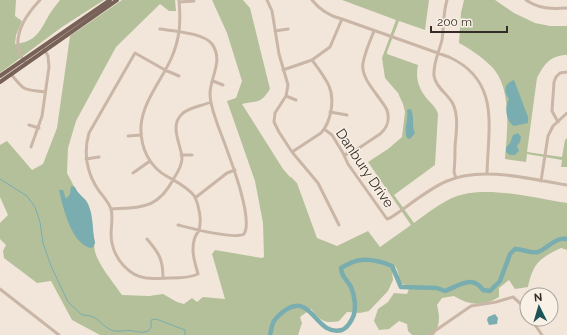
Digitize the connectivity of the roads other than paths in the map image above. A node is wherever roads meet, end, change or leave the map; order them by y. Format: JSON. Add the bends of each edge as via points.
{"nodes":[{"id":1,"x":40,"y":0,"type":"edge"},
{"id":2,"x":110,"y":0,"type":"edge"},
{"id":3,"x":117,"y":0,"type":"edge"},
{"id":4,"x":267,"y":0,"type":"edge"},
{"id":5,"x":312,"y":0,"type":"edge"},
{"id":6,"x":447,"y":0,"type":"edge"},
{"id":7,"x":526,"y":0,"type":"edge"},
{"id":8,"x":179,"y":1,"type":"edge"},
{"id":9,"x":194,"y":1,"type":"dead end"},
{"id":10,"x":567,"y":8,"type":"edge"},
{"id":11,"x":342,"y":19,"type":"junction"},
{"id":12,"x":160,"y":29,"type":"dead end"},
{"id":13,"x":288,"y":29,"type":"dead end"},
{"id":14,"x":275,"y":31,"type":"junction"},
{"id":15,"x":374,"y":31,"type":"junction"},
{"id":16,"x":180,"y":32,"type":"junction"},
{"id":17,"x":44,"y":48,"type":"junction"},
{"id":18,"x":438,"y":54,"type":"junction"},
{"id":19,"x":312,"y":60,"type":"junction"},
{"id":20,"x":24,"y":62,"type":"junction"},
{"id":21,"x":164,"y":70,"type":"junction"},
{"id":22,"x":284,"y":70,"type":"junction"},
{"id":23,"x":567,"y":72,"type":"edge"},
{"id":24,"x":11,"y":74,"type":"junction"},
{"id":25,"x":0,"y":76,"type":"edge"},
{"id":26,"x":179,"y":76,"type":"dead end"},
{"id":27,"x":213,"y":81,"type":"junction"},
{"id":28,"x":0,"y":82,"type":"edge"},
{"id":29,"x":223,"y":85,"type":"dead end"},
{"id":30,"x":45,"y":92,"type":"junction"},
{"id":31,"x":286,"y":96,"type":"junction"},
{"id":32,"x":296,"y":100,"type":"dead end"},
{"id":33,"x":211,"y":102,"type":"junction"},
{"id":34,"x":330,"y":112,"type":"junction"},
{"id":35,"x":567,"y":113,"type":"edge"},
{"id":36,"x":347,"y":115,"type":"dead end"},
{"id":37,"x":558,"y":122,"type":"junction"},
{"id":38,"x":29,"y":125,"type":"dead end"},
{"id":39,"x":39,"y":128,"type":"junction"},
{"id":40,"x":324,"y":129,"type":"junction"},
{"id":41,"x":141,"y":135,"type":"junction"},
{"id":42,"x":128,"y":136,"type":"dead end"},
{"id":43,"x":32,"y":147,"type":"dead end"},
{"id":44,"x":292,"y":152,"type":"junction"},
{"id":45,"x":182,"y":155,"type":"junction"},
{"id":46,"x":192,"y":155,"type":"dead end"},
{"id":47,"x":344,"y":156,"type":"junction"},
{"id":48,"x":100,"y":157,"type":"dead end"},
{"id":49,"x":86,"y":159,"type":"junction"},
{"id":50,"x":150,"y":161,"type":"junction"},
{"id":51,"x":234,"y":170,"type":"junction"},
{"id":52,"x":133,"y":173,"type":"dead end"},
{"id":53,"x":487,"y":174,"type":"junction"},
{"id":54,"x":456,"y":178,"type":"junction"},
{"id":55,"x":174,"y":180,"type":"junction"},
{"id":56,"x":541,"y":181,"type":"junction"},
{"id":57,"x":567,"y":185,"type":"edge"},
{"id":58,"x":195,"y":198,"type":"junction"},
{"id":59,"x":110,"y":209,"type":"junction"},
{"id":60,"x":339,"y":224,"type":"dead end"},
{"id":61,"x":178,"y":225,"type":"dead end"},
{"id":62,"x":199,"y":230,"type":"junction"},
{"id":63,"x":147,"y":239,"type":"dead end"},
{"id":64,"x":164,"y":278,"type":"junction"},
{"id":65,"x":0,"y":289,"type":"edge"},
{"id":66,"x":519,"y":302,"type":"edge"},
{"id":67,"x":59,"y":335,"type":"edge"},
{"id":68,"x":429,"y":335,"type":"edge"}],
"edges":[{"from":1,"to":20,"type":"street","via":[[29,13],[18,34],[18,49]]},
{"from":2,"to":17,"type":"main road"},
{"from":3,"to":17,"type":"main road"},
{"from":4,"to":14,"type":"street","via":[[272,11]]},
{"from":5,"to":11,"type":"street","via":[[325,12]]},
{"from":6,"to":18,"type":"street"},
{"from":7,"to":10,"type":"street","via":[[546,8]]},
{"from":8,"to":9,"type":"street"},
{"from":8,"to":16,"type":"street"},
{"from":11,"to":15,"type":"street"},
{"from":11,"to":19,"type":"street","via":[[330,47]]},
{"from":12,"to":16,"type":"street"},
{"from":13,"to":14,"type":"street"},
{"from":14,"to":22,"type":"street"},
{"from":15,"to":18,"type":"street"},
{"from":15,"to":47,"type":"street","via":[[364,59],[363,70],[388,110],[388,122],[384,131]]},
{"from":16,"to":21,"type":"street"},
{"from":16,"to":27,"type":"street","via":[[204,38],[212,45],[217,59]]},
{"from":17,"to":20,"type":"main road"},
{"from":17,"to":30,"type":"street","via":[[50,63]]},
{"from":18,"to":53,"type":"street","via":[[458,61],[467,68],[485,92],[489,111]]},
{"from":18,"to":54,"type":"street","via":[[434,64],[435,78],[456,111]]},
{"from":19,"to":22,"type":"street"},
{"from":19,"to":34,"type":"street","via":[[329,86]]},
{"from":20,"to":24,"type":"main road"},
{"from":20,"to":25,"type":"main road"},
{"from":21,"to":26,"type":"street"},
{"from":21,"to":41,"type":"street","via":[[145,109]]},
{"from":21,"to":49,"type":"street","via":[[138,54],[132,56],[89,133]]},
{"from":22,"to":31,"type":"street","via":[[288,85]]},
{"from":23,"to":37,"type":"street","via":[[560,73],[554,82],[552,111]]},
{"from":24,"to":28,"type":"main road"},
{"from":24,"to":30,"type":"street","via":[[24,89]]},
{"from":27,"to":29,"type":"street"},
{"from":27,"to":33,"type":"street"},
{"from":30,"to":39,"type":"street"},
{"from":31,"to":32,"type":"street"},
{"from":31,"to":44,"type":"street","via":[[275,113],[274,122]]},
{"from":33,"to":45,"type":"street","via":[[190,109],[180,116],[176,131]]},
{"from":33,"to":51,"type":"street"},
{"from":34,"to":36,"type":"street"},
{"from":34,"to":40,"type":"street"},
{"from":35,"to":37,"type":"street"},
{"from":37,"to":56,"type":"street","via":[[548,136]]},
{"from":38,"to":39,"type":"street"},
{"from":39,"to":43,"type":"street"},
{"from":40,"to":44,"type":"street"},
{"from":40,"to":47,"type":"street","name":"Danbury Drive","via":[[332,135]]},
{"from":41,"to":42,"type":"street"},
{"from":41,"to":50,"type":"street"},
{"from":44,"to":60,"type":"street","via":[[318,183]]},
{"from":45,"to":46,"type":"street"},
{"from":45,"to":55,"type":"street"},
{"from":47,"to":54,"type":"street","name":"Danbury Drive","via":[[387,219],[437,186]]},
{"from":48,"to":49,"type":"street"},
{"from":49,"to":59,"type":"street","via":[[91,177]]},
{"from":50,"to":52,"type":"street"},
{"from":50,"to":55,"type":"street","via":[[164,175]]},
{"from":51,"to":58,"type":"street"},
{"from":51,"to":62,"type":"street","via":[[245,211],[246,232],[237,236]]},
{"from":53,"to":54,"type":"street","name":"Danbury Drive"},
{"from":53,"to":56,"type":"street","name":"Danbury Drive"},
{"from":55,"to":58,"type":"street"},
{"from":55,"to":59,"type":"street","via":[[164,194],[147,206]]},
{"from":56,"to":57,"type":"street","name":"Danbury Drive"},
{"from":58,"to":62,"type":"street","via":[[200,214]]},
{"from":59,"to":64,"type":"street","via":[[112,243],[119,260],[130,271],[145,278]]},
{"from":61,"to":62,"type":"street"},
{"from":62,"to":64,"type":"street","via":[[193,250],[198,274]]},
{"from":63,"to":64,"type":"street","via":[[160,256]]},
{"from":65,"to":67,"type":"street"},
{"from":66,"to":68,"type":"street","via":[[514,298],[476,304]]}]}
